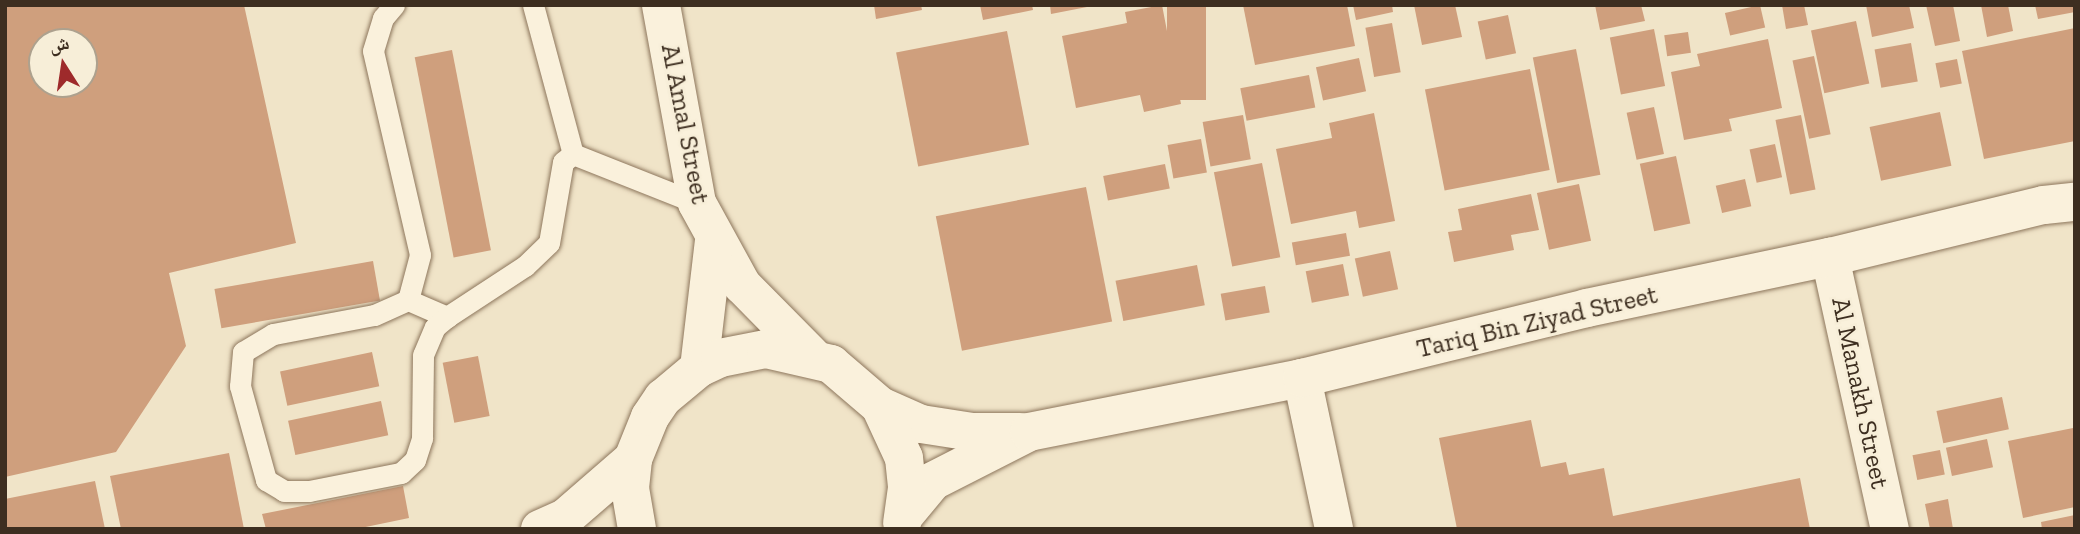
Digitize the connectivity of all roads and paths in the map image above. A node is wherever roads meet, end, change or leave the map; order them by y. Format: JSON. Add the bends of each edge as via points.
{"nodes":[{"id":1,"x":394,"y":5,"type":"edge"},
{"id":2,"x":533,"y":5,"type":"edge"},
{"id":3,"x":661,"y":5,"type":"edge"},
{"id":4,"x":573,"y":154,"type":"junction"},
{"id":5,"x":2065,"y":199,"type":"edge"},
{"id":6,"x":697,"y":203,"type":"junction"},
{"id":7,"x":715,"y":241,"type":"junction"},
{"id":8,"x":1830,"y":257,"type":"junction"},
{"id":9,"x":408,"y":300,"type":"junction"},
{"id":10,"x":446,"y":317,"type":"junction"},
{"id":11,"x":812,"y":356,"type":"junction"},
{"id":12,"x":699,"y":368,"type":"junction"},
{"id":13,"x":1302,"y":378,"type":"junction"},
{"id":14,"x":880,"y":406,"type":"junction"},
{"id":15,"x":1029,"y":432,"type":"junction"},
{"id":16,"x":633,"y":459,"type":"junction"},
{"id":17,"x":902,"y":523,"type":"edge"},
{"id":18,"x":540,"y":529,"type":"edge"},
{"id":19,"x":637,"y":529,"type":"edge"},
{"id":20,"x":1334,"y":529,"type":"edge"},
{"id":21,"x":1890,"y":529,"type":"edge"}],
"edges":[{"from":1,"to":9,"type":"lane","via":[[383,18],[373,51],[420,255]]},
{"from":2,"to":4,"type":"lane"},
{"from":3,"to":6,"type":"street","name":"Al Amal Street"},
{"from":4,"to":6,"type":"lane"},
{"from":4,"to":10,"type":"lane","via":[[563,162],[548,243],[525,266]]},
{"from":5,"to":8,"type":"street","name":"Tariq Bin Ziyad Street"},
{"from":6,"to":7,"type":"street","name":"Al Amal Street"},
{"from":7,"to":11,"type":"street","name":"Al Amal Street","via":[[742,285]]},
{"from":7,"to":12,"type":"street"},
{"from":8,"to":13,"type":"street","name":"Tariq Bin Ziyad Street","via":[[1587,308]]},
{"from":8,"to":21,"type":"street","name":"Al Manakh Street"},
{"from":9,"to":10,"type":"lane"},
{"from":9,"to":10,"type":"lane","via":[[374,315],[273,334],[243,352],[240,386],[266,481],[284,491],[309,491],[401,472],[415,460],[422,438],[423,355],[435,327]]},
{"from":11,"to":12,"type":"street","via":[[766,349]]},
{"from":11,"to":14,"type":"street","via":[[850,376]]},
{"from":12,"to":16,"type":"street","via":[[663,398]]},
{"from":13,"to":15,"type":"street","name":"Tariq Bin Ziyad Street"},
{"from":13,"to":20,"type":"street"},
{"from":14,"to":15,"type":"street","name":"Tariq Bin Ziyad Street","via":[[921,424],[972,432]]},
{"from":14,"to":17,"type":"street","via":[[904,458]]},
{"from":15,"to":17,"type":"street","name":"Tariq Bin Ziyad Street","via":[[933,481]]},
{"from":16,"to":18,"type":"street","via":[[565,518]]},
{"from":16,"to":19,"type":"street","via":[[630,488]]}]}
